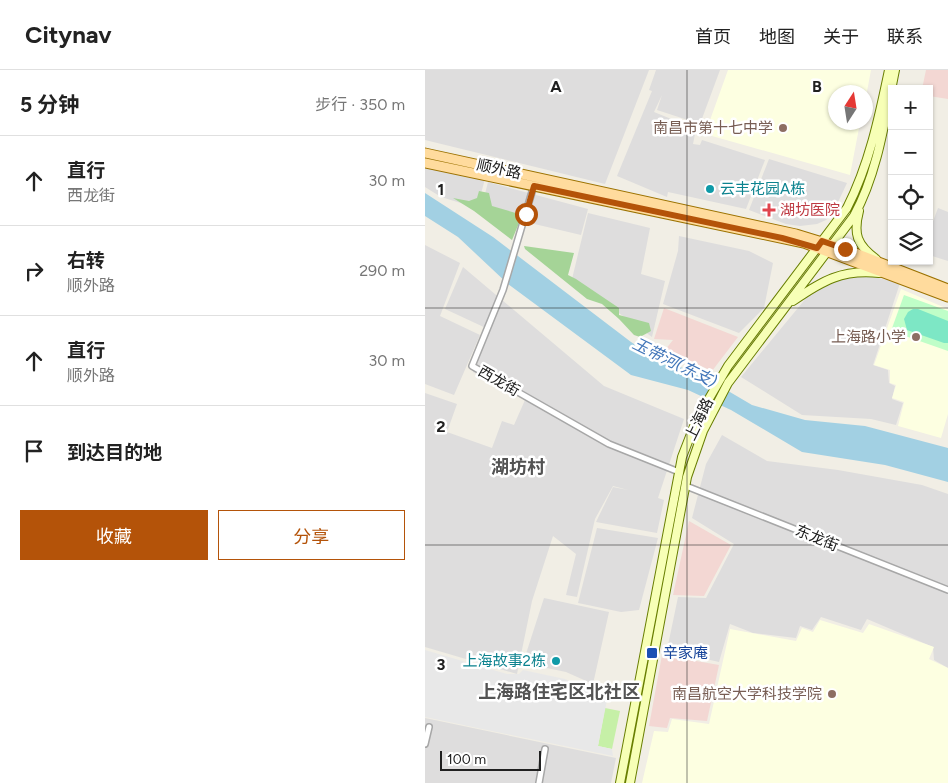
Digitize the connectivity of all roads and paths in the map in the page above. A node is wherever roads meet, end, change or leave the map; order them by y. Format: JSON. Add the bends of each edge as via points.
{"nodes":[{"id":1,"x":889,"y":70,"type":"edge"},
{"id":2,"x":895,"y":70,"type":"edge"},
{"id":3,"x":425,"y":152,"type":"edge"},
{"id":4,"x":425,"y":163,"type":"edge"},
{"id":5,"x":535,"y":182,"type":"junction"},
{"id":6,"x":862,"y":201,"type":"junction"},
{"id":7,"x":819,"y":245,"type":"junction"},
{"id":8,"x":830,"y":248,"type":"junction"},
{"id":9,"x":879,"y":262,"type":"junction"},
{"id":10,"x":888,"y":274,"type":"junction"},
{"id":11,"x":948,"y":289,"type":"edge"},
{"id":12,"x":948,"y":297,"type":"edge"},
{"id":13,"x":785,"y":307,"type":"junction"},
{"id":14,"x":679,"y":472,"type":"junction"},
{"id":15,"x":686,"y":486,"type":"junction"},
{"id":16,"x":948,"y":590,"type":"edge"},
{"id":17,"x":429,"y":727,"type":"dead end"},
{"id":18,"x":425,"y":744,"type":"edge"},
{"id":19,"x":545,"y":749,"type":"dead end"},
{"id":20,"x":539,"y":783,"type":"edge"},
{"id":21,"x":620,"y":783,"type":"edge"},
{"id":22,"x":630,"y":783,"type":"edge"}],
"edges":[{"from":1,"to":7,"type":"main road","name":"上海路","via":[[878,124],[856,190],[847,208]]},
{"from":2,"to":6,"type":"main road","name":"上海路","via":[[872,172]]},
{"from":3,"to":5,"type":"main road","name":"顺外路"},
{"from":4,"to":5,"type":"main road","name":"顺外路"},
{"from":5,"to":7,"type":"main road","name":"顺外路","via":[[797,234]]},
{"from":5,"to":14,"type":"street","name":"西龙街","via":[[503,290],[472,366],[609,444]]},
{"from":6,"to":8,"type":"main road","name":"上海路"},
{"from":6,"to":9,"type":"main road","via":[[856,228],[858,239],[864,250]]},
{"from":7,"to":8,"type":"main road","name":"顺外路"},
{"from":7,"to":14,"type":"main road","name":"上海路","via":[[728,366],[696,421]]},
{"from":8,"to":9,"type":"main road","name":"顺外路"},
{"from":8,"to":10,"type":"main road","name":"顺外路"},
{"from":8,"to":13,"type":"main road","name":"上海路"},
{"from":9,"to":11,"type":"main road","name":"顺外路"},
{"from":10,"to":12,"type":"main road","name":"顺外路"},
{"from":10,"to":13,"type":"main road","via":[[855,272],[835,276]]},
{"from":13,"to":15,"type":"main road","name":"上海路","via":[[728,384],[703,430]]},
{"from":14,"to":21,"type":"main road","name":"上海路"},
{"from":15,"to":16,"type":"street","name":"东龙街"},
{"from":15,"to":22,"type":"main road","name":"上海路"},
{"from":17,"to":18,"type":"street"},
{"from":19,"to":20,"type":"street"}]}
